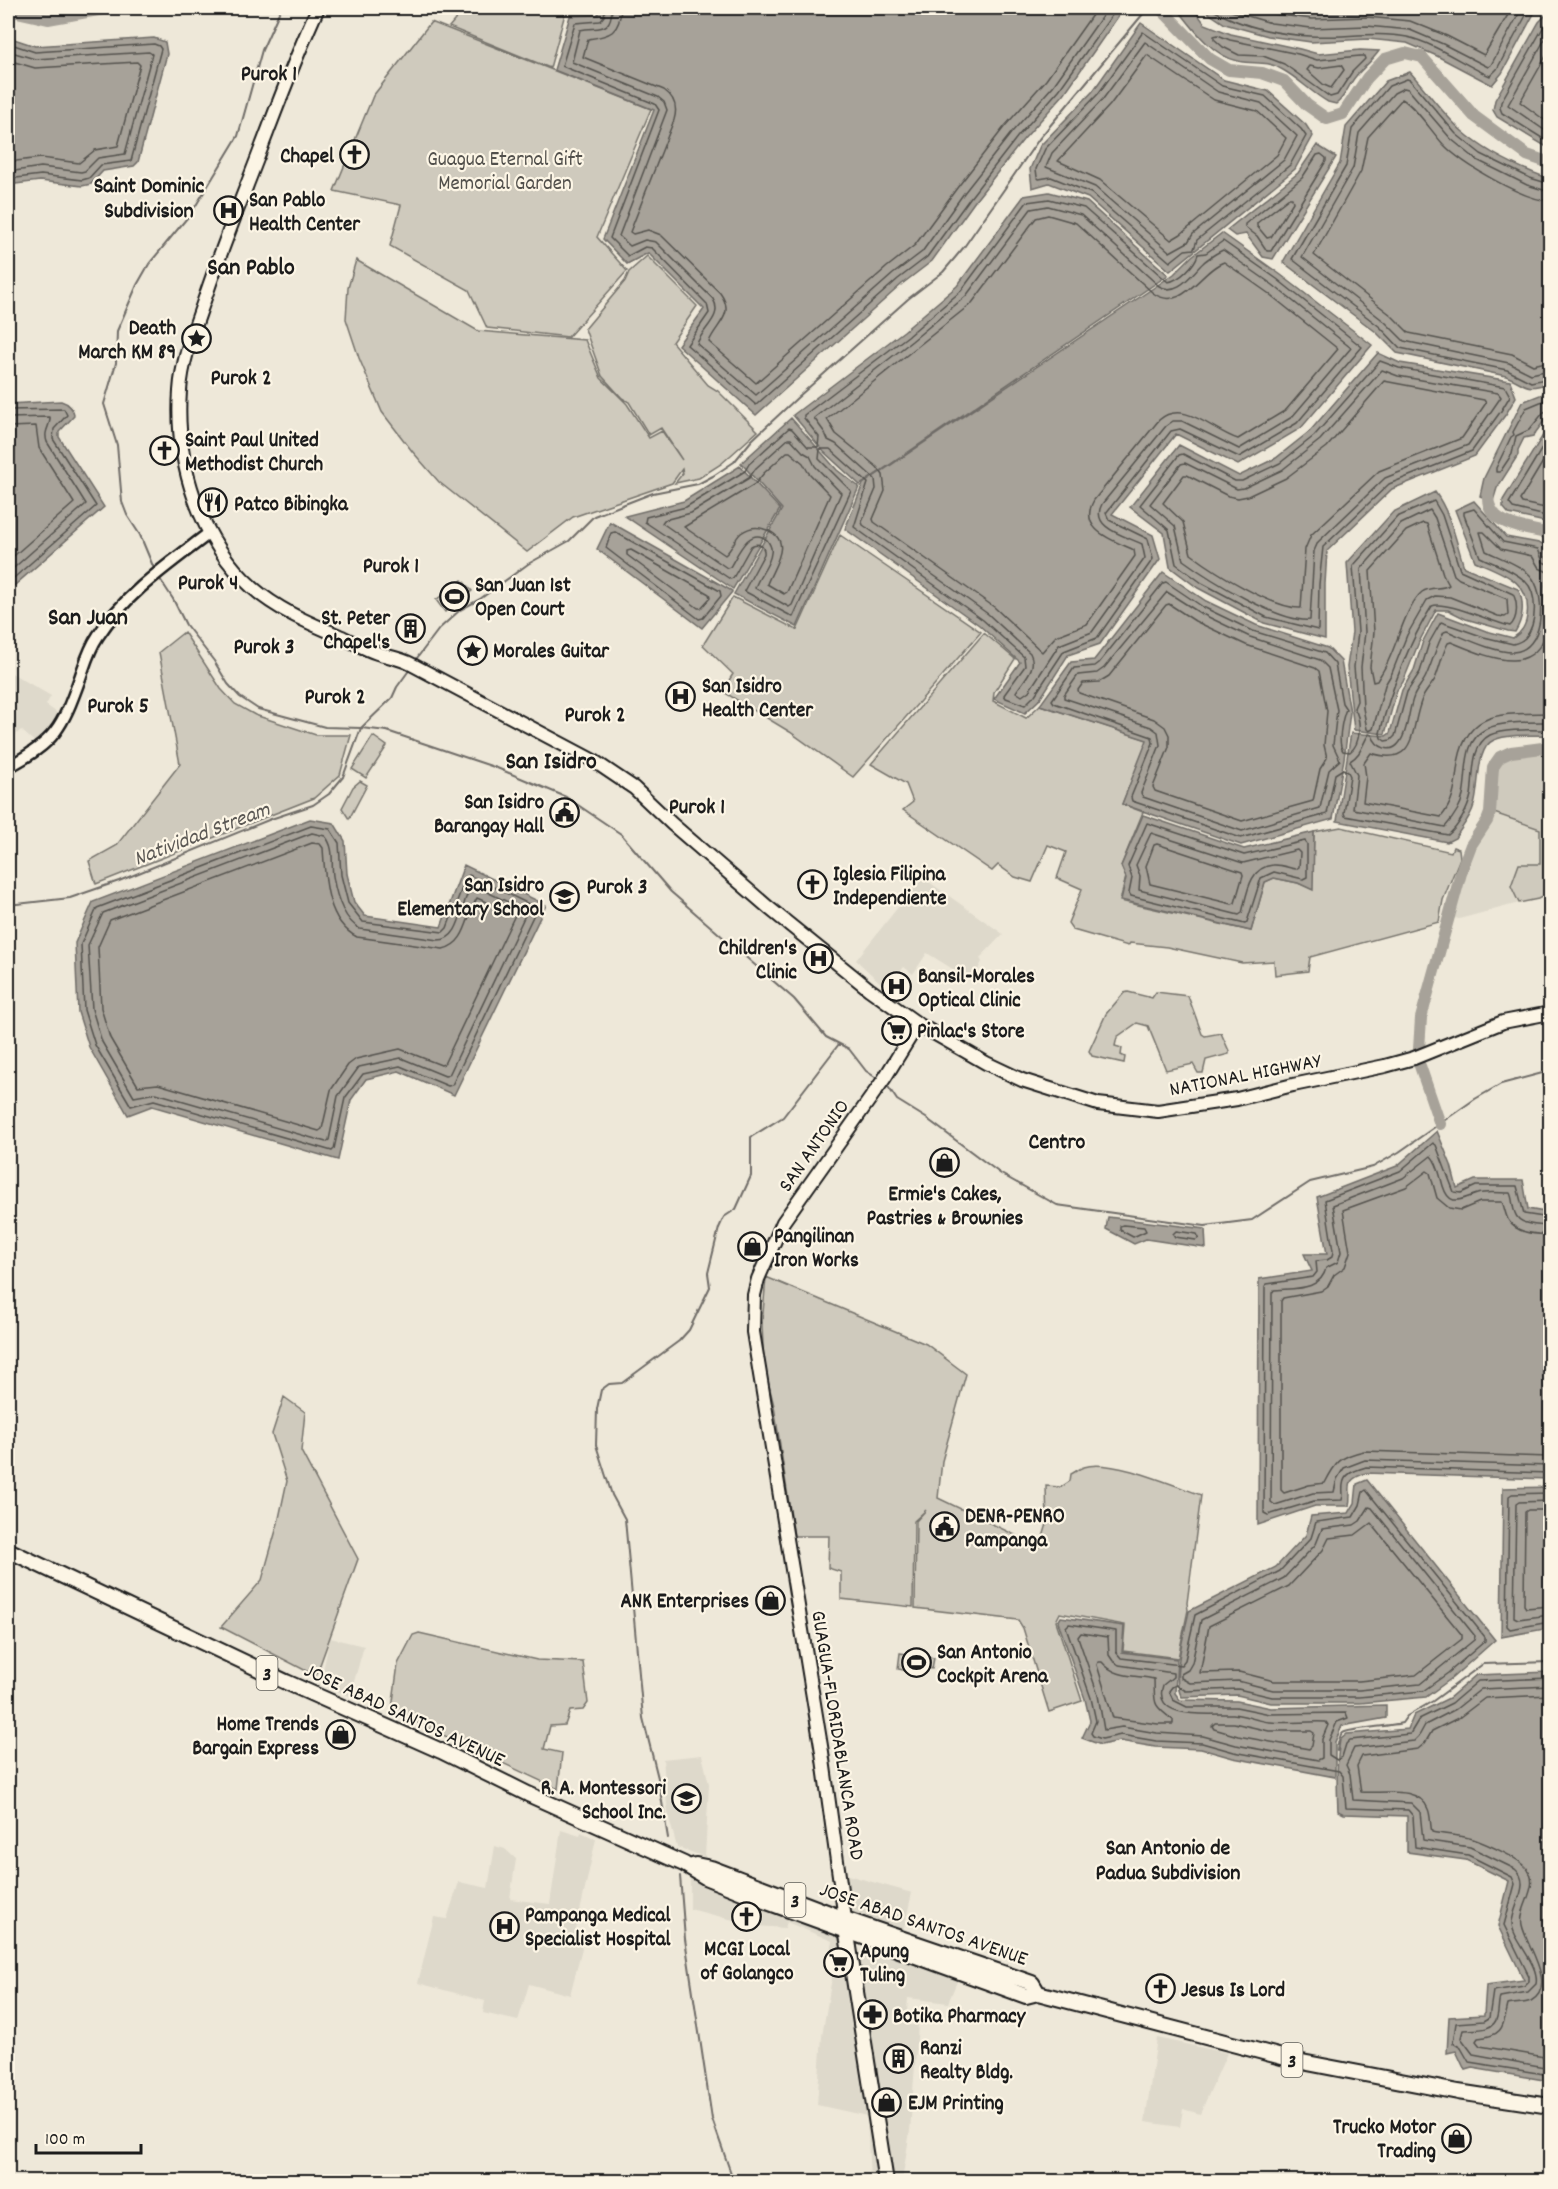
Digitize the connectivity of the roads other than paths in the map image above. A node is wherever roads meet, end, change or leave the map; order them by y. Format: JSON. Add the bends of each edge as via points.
{"nodes":[{"id":1,"x":318,"y":8,"type":"edge"},
{"id":2,"x":208,"y":534,"type":"junction"},
{"id":3,"x":8,"y":767,"type":"edge"},
{"id":4,"x":1551,"y":1013,"type":"edge"},
{"id":5,"x":918,"y":1024,"type":"junction"},
{"id":6,"x":754,"y":1295,"type":"joint"},
{"id":7,"x":8,"y":1550,"type":"edge"},
{"id":8,"x":846,"y":1925,"type":"junction"},
{"id":9,"x":1551,"y":2106,"type":"edge"},
{"id":10,"x":886,"y":2181,"type":"edge"}],
"edges":[{"from":1,"to":2,"type":"main road","name":"NATIONAL HIGHWAY","via":[[281,92],[184,364],[180,432],[191,486]]},
{"from":2,"to":3,"type":"street","via":[[127,602],[96,638],[52,737]]},
{"from":2,"to":5,"type":"main road","name":"NATIONAL HIGHWAY","via":[[236,571],[269,601],[376,653],[414,665],[594,761],[634,788],[770,908]]},
{"from":4,"to":5,"type":"main road","name":"NATIONAL HIGHWAY","via":[[1503,1022],[1414,1059],[1237,1099],[1158,1111],[1098,1104],[1022,1080]]},
{"from":5,"to":6,"type":"main road","name":"SAN ANTONIO","via":[[783,1222]]},
{"from":6,"to":8,"type":"main road","name":"GUAGUA-FLORIDABLANCA ROAD","via":[[753,1332],[822,1752]]},
{"from":7,"to":8,"type":"main road","name":"JOSE ABAD SANTOS AVENUE","number":"3","via":[[706,1878]]},
{"from":8,"to":9,"type":"main road","name":"JOSE ABAD SANTOS AVENUE","number":"3","via":[[1026,1996],[1038,1993],[1297,2061]]},
{"from":8,"to":10,"type":"main road","name":"GUAGUA-FLORIDABLANCA ROAD"}]}
